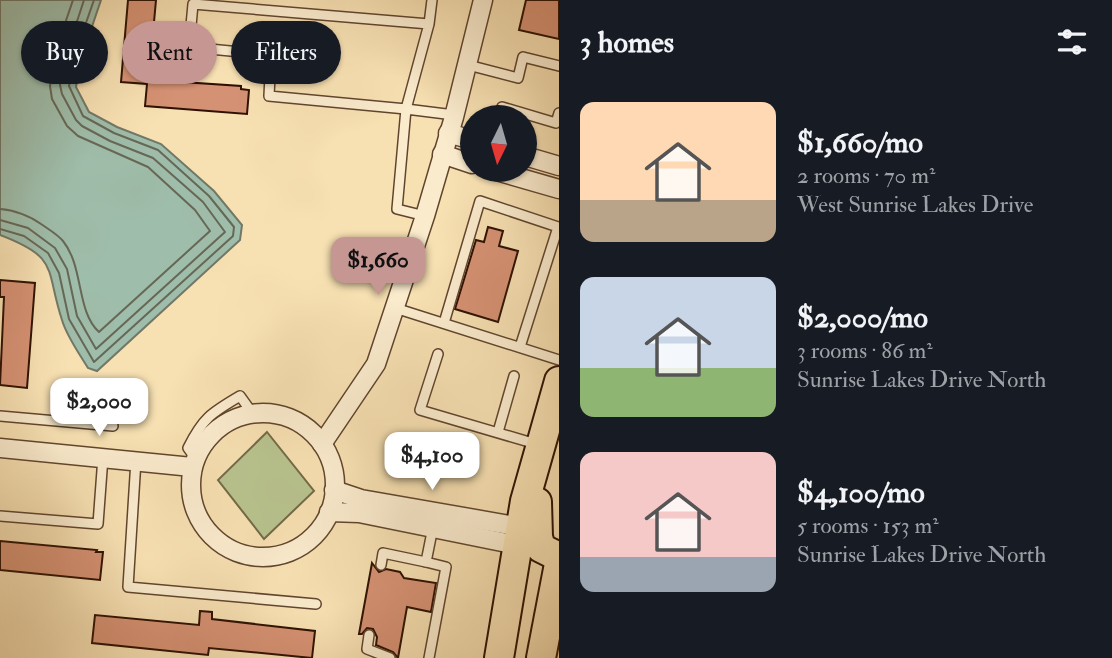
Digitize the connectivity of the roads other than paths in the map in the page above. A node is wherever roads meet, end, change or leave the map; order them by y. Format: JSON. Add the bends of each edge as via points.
{"nodes":[{"id":1,"x":432,"y":0,"type":"edge"},
{"id":2,"x":483,"y":0,"type":"edge"},
{"id":3,"x":429,"y":24,"type":"junction"},
{"id":4,"x":468,"y":65,"type":"junction"},
{"id":5,"x":559,"y":66,"type":"edge"},
{"id":6,"x":406,"y":109,"type":"junction"},
{"id":7,"x":559,"y":113,"type":"edge"},
{"id":8,"x":537,"y":117,"type":"edge"},
{"id":9,"x":451,"y":125,"type":"junction"},
{"id":10,"x":460,"y":131,"type":"edge"},
{"id":11,"x":442,"y":155,"type":"junction"},
{"id":12,"x":460,"y":160,"type":"edge"},
{"id":13,"x":537,"y":160,"type":"edge"},
{"id":14,"x":559,"y":166,"type":"edge"},
{"id":15,"x":535,"y":182,"type":"edge"},
{"id":16,"x":559,"y":189,"type":"edge"},
{"id":17,"x":425,"y":216,"type":"junction"},
{"id":18,"x":395,"y":308,"type":"junction"},
{"id":19,"x":444,"y":323,"type":"junction"},
{"id":20,"x":520,"y":347,"type":"junction"},
{"id":21,"x":438,"y":354,"type":"dead end"},
{"id":22,"x":559,"y":360,"type":"edge"},
{"id":23,"x":514,"y":376,"type":"dead end"},
{"id":24,"x":559,"y":380,"type":"edge"},
{"id":25,"x":0,"y":416,"type":"edge"},
{"id":26,"x":113,"y":426,"type":"dead end"},
{"id":27,"x":498,"y":432,"type":"junction"},
{"id":28,"x":322,"y":444,"type":"junction"},
{"id":29,"x":0,"y":448,"type":"edge"},
{"id":30,"x":539,"y":453,"type":"junction"},
{"id":31,"x":103,"y":457,"type":"junction"},
{"id":32,"x":136,"y":460,"type":"junction"},
{"id":33,"x":194,"y":463,"type":"junction"},
{"id":34,"x":334,"y":490,"type":"junction"},
{"id":35,"x":329,"y":512,"type":"junction"},
{"id":36,"x":0,"y":516,"type":"edge"},
{"id":37,"x":433,"y":527,"type":"junction"},
{"id":38,"x":519,"y":536,"type":"junction"},
{"id":39,"x":559,"y":557,"type":"edge"},
{"id":40,"x":426,"y":562,"type":"junction"},
{"id":41,"x":559,"y":564,"type":"edge"},
{"id":42,"x":381,"y":565,"type":"dead end"},
{"id":43,"x":316,"y":604,"type":"dead end"},
{"id":44,"x":369,"y":635,"type":"dead end"},
{"id":45,"x":390,"y":658,"type":"edge"},
{"id":46,"x":429,"y":658,"type":"edge"},
{"id":47,"x":499,"y":658,"type":"edge"},
{"id":48,"x":541,"y":658,"type":"edge"}],
"edges":[{"from":1,"to":3,"type":"lane"},
{"from":2,"to":4,"type":"street"},
{"from":3,"to":6,"type":"lane"},
{"from":3,"to":6,"type":"lane","via":[[193,5],[189,47],[271,54],[269,96]]},
{"from":4,"to":5,"type":"lane","via":[[518,78],[523,57]]},
{"from":4,"to":9,"type":"street"},
{"from":6,"to":9,"type":"lane","via":[[446,114]]},
{"from":6,"to":17,"type":"lane","via":[[397,209]]},
{"from":7,"to":8,"type":"lane","via":[[556,123]]},
{"from":9,"to":10,"type":"street"},
{"from":9,"to":11,"type":"street"},
{"from":11,"to":12,"type":"street"},
{"from":11,"to":17,"type":"street"},
{"from":13,"to":14,"type":"street"},
{"from":15,"to":16,"type":"street"},
{"from":17,"to":18,"type":"street"},
{"from":18,"to":19,"type":"lane"},
{"from":18,"to":28,"type":"street","via":[[376,364]]},
{"from":19,"to":20,"type":"lane"},
{"from":19,"to":20,"type":"lane","via":[[480,201],[558,227]]},
{"from":20,"to":22,"type":"lane"},
{"from":21,"to":27,"type":"lane","via":[[420,410]]},
{"from":23,"to":27,"type":"lane"},
{"from":24,"to":30,"type":"main road"},
{"from":25,"to":26,"type":"lane"},
{"from":27,"to":30,"type":"lane"},
{"from":28,"to":33,"type":"street","via":[[292,419],[253,414],[232,419],[214,431]]},
{"from":28,"to":34,"type":"street","via":[[330,458]]},
{"from":29,"to":31,"type":"street"},
{"from":30,"to":38,"type":"main road"},
{"from":30,"to":39,"type":"main road","via":[[538,537],[541,548]]},
{"from":31,"to":32,"type":"street"},
{"from":31,"to":36,"type":"lane","via":[[98,524]]},
{"from":32,"to":33,"type":"street"},
{"from":32,"to":43,"type":"lane","via":[[128,587]]},
{"from":33,"to":35,"type":"street","via":[[190,485],[200,519],[210,534],[240,553],[258,556],[293,550],[314,534]]},
{"from":34,"to":35,"type":"street"},
{"from":34,"to":38,"type":"street"},
{"from":35,"to":37,"type":"street"},
{"from":37,"to":38,"type":"street"},
{"from":37,"to":40,"type":"lane"},
{"from":38,"to":47,"type":"main road"},
{"from":40,"to":42,"type":"lane","via":[[383,553]]},
{"from":40,"to":46,"type":"lane","via":[[446,567]]},
{"from":41,"to":48,"type":"main road"},
{"from":44,"to":45,"type":"lane","via":[[367,649]]}]}
